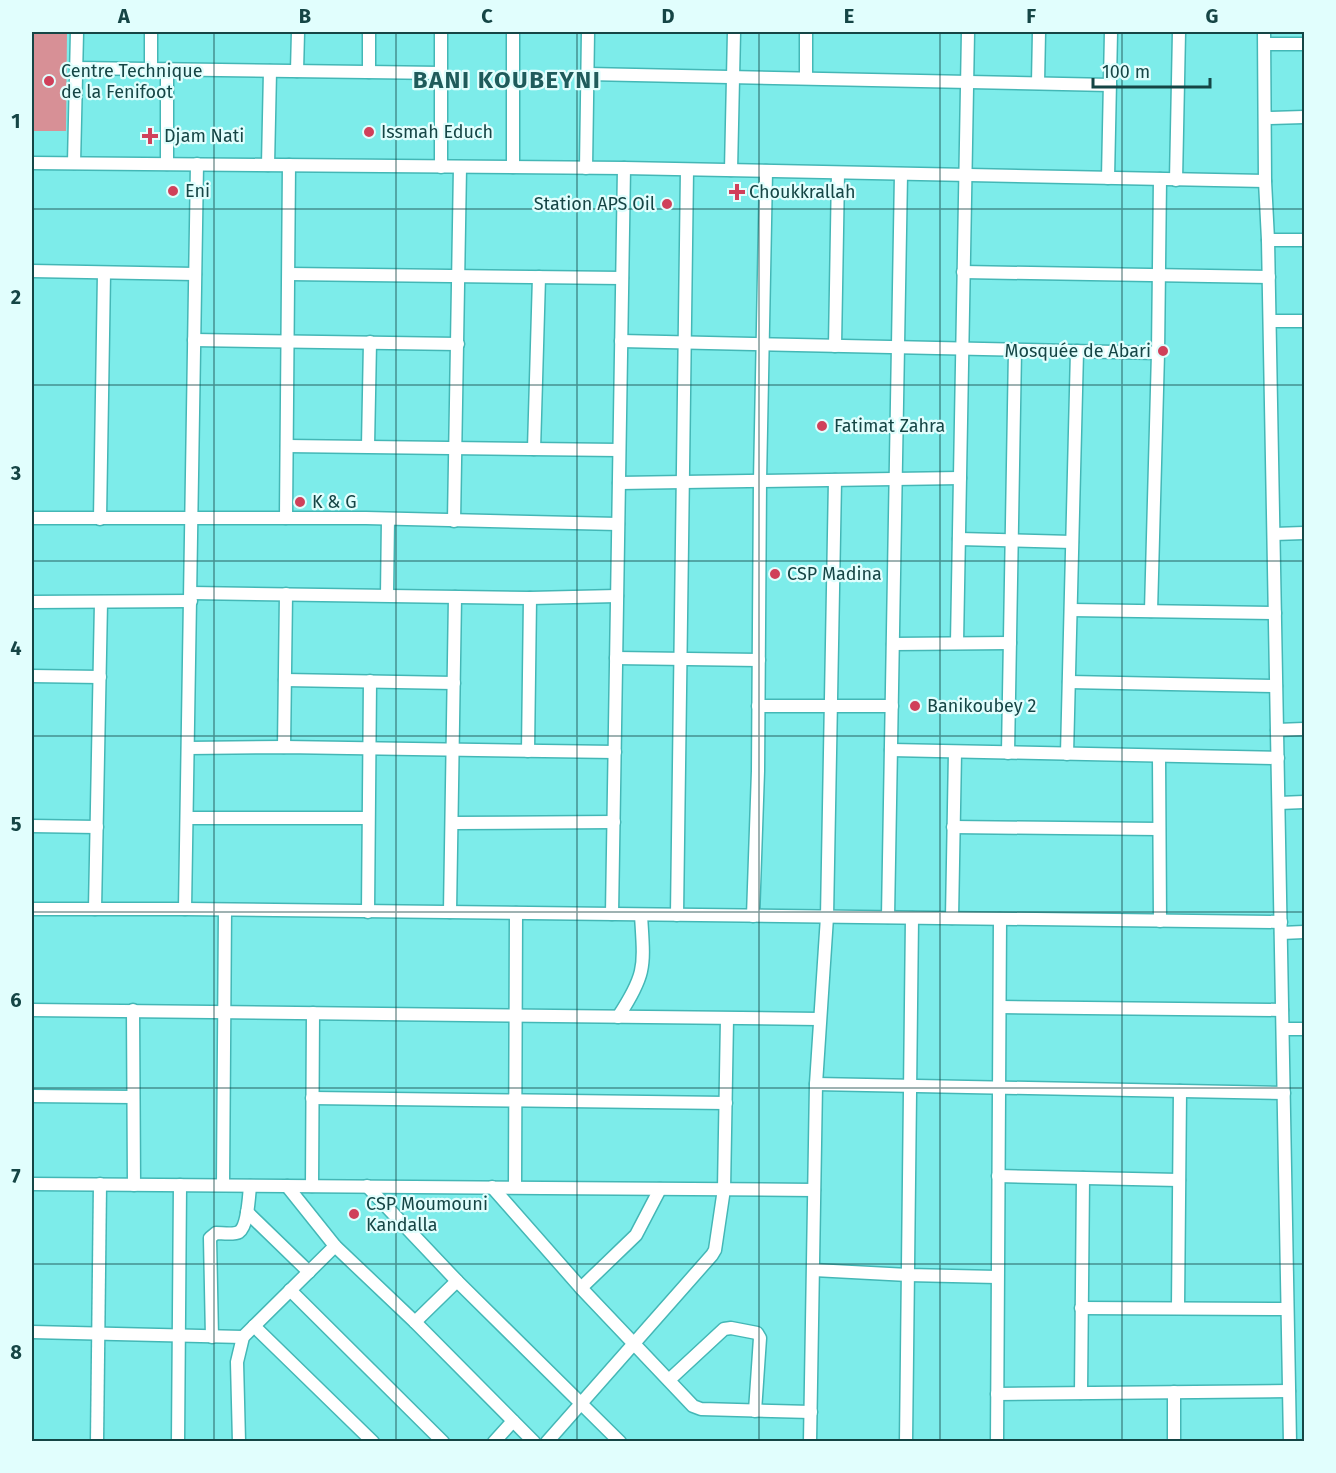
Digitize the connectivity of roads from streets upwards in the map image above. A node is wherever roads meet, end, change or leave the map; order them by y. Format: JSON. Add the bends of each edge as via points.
{"nodes":[{"id":1,"x":77,"y":32,"type":"edge"},
{"id":2,"x":151,"y":32,"type":"edge"},
{"id":3,"x":298,"y":32,"type":"edge"},
{"id":4,"x":369,"y":32,"type":"edge"},
{"id":5,"x":441,"y":32,"type":"edge"},
{"id":6,"x":513,"y":32,"type":"edge"},
{"id":7,"x":588,"y":32,"type":"edge"},
{"id":8,"x":734,"y":32,"type":"edge"},
{"id":9,"x":806,"y":32,"type":"edge"},
{"id":10,"x":968,"y":32,"type":"edge"},
{"id":11,"x":1038,"y":32,"type":"edge"},
{"id":12,"x":1111,"y":32,"type":"edge"},
{"id":13,"x":1179,"y":32,"type":"edge"},
{"id":14,"x":1264,"y":32,"type":"edge"},
{"id":15,"x":1305,"y":44,"type":"edge"},
{"id":16,"x":1264,"y":45,"type":"junction"},
{"id":17,"x":76,"y":68,"type":"junction"},
{"id":18,"x":151,"y":69,"type":"junction"},
{"id":19,"x":167,"y":69,"type":"junction"},
{"id":20,"x":270,"y":71,"type":"junction"},
{"id":21,"x":297,"y":71,"type":"junction"},
{"id":22,"x":369,"y":72,"type":"junction"},
{"id":23,"x":441,"y":73,"type":"junction"},
{"id":24,"x":588,"y":74,"type":"junction"},
{"id":25,"x":733,"y":78,"type":"junction"},
{"id":26,"x":806,"y":78,"type":"junction"},
{"id":27,"x":967,"y":82,"type":"junction"},
{"id":28,"x":1038,"y":83,"type":"junction"},
{"id":29,"x":1110,"y":86,"type":"junction"},
{"id":30,"x":1305,"y":117,"type":"edge"},
{"id":31,"x":1266,"y":118,"type":"junction"},
{"id":32,"x":32,"y":163,"type":"edge"},
{"id":33,"x":74,"y":163,"type":"junction"},
{"id":34,"x":167,"y":164,"type":"junction"},
{"id":35,"x":197,"y":164,"type":"junction"},
{"id":36,"x":268,"y":165,"type":"junction"},
{"id":37,"x":288,"y":165,"type":"junction"},
{"id":38,"x":441,"y":167,"type":"junction"},
{"id":39,"x":460,"y":167,"type":"junction"},
{"id":40,"x":513,"y":167,"type":"junction"},
{"id":41,"x":586,"y":168,"type":"junction"},
{"id":42,"x":624,"y":168,"type":"junction"},
{"id":43,"x":687,"y":170,"type":"junction"},
{"id":44,"x":731,"y":170,"type":"junction"},
{"id":45,"x":766,"y":171,"type":"junction"},
{"id":46,"x":838,"y":173,"type":"junction"},
{"id":47,"x":901,"y":174,"type":"junction"},
{"id":48,"x":965,"y":175,"type":"junction"},
{"id":49,"x":1108,"y":178,"type":"junction"},
{"id":50,"x":1160,"y":179,"type":"junction"},
{"id":51,"x":1176,"y":180,"type":"junction"},
{"id":52,"x":1265,"y":181,"type":"junction"},
{"id":53,"x":1268,"y":240,"type":"junction"},
{"id":54,"x":1305,"y":240,"type":"edge"},
{"id":55,"x":32,"y":272,"type":"edge"},
{"id":56,"x":104,"y":273,"type":"junction"},
{"id":57,"x":963,"y":273,"type":"junction"},
{"id":58,"x":195,"y":274,"type":"junction"},
{"id":59,"x":288,"y":274,"type":"junction"},
{"id":60,"x":459,"y":275,"type":"junction"},
{"id":61,"x":1159,"y":276,"type":"junction"},
{"id":62,"x":539,"y":277,"type":"junction"},
{"id":63,"x":1269,"y":277,"type":"junction"},
{"id":64,"x":622,"y":278,"type":"junction"},
{"id":65,"x":1270,"y":321,"type":"junction"},
{"id":66,"x":1305,"y":321,"type":"edge"},
{"id":67,"x":194,"y":340,"type":"junction"},
{"id":68,"x":288,"y":341,"type":"junction"},
{"id":69,"x":621,"y":341,"type":"junction"},
{"id":70,"x":370,"y":342,"type":"junction"},
{"id":71,"x":685,"y":342,"type":"junction"},
{"id":72,"x":458,"y":344,"type":"junction"},
{"id":73,"x":763,"y":344,"type":"junction"},
{"id":74,"x":835,"y":346,"type":"junction"},
{"id":75,"x":898,"y":347,"type":"junction"},
{"id":76,"x":962,"y":348,"type":"junction"},
{"id":77,"x":1015,"y":350,"type":"junction"},
{"id":78,"x":1077,"y":351,"type":"junction"},
{"id":79,"x":1158,"y":353,"type":"junction"},
{"id":80,"x":288,"y":446,"type":"junction"},
{"id":81,"x":368,"y":446,"type":"junction"},
{"id":82,"x":454,"y":448,"type":"junction"},
{"id":83,"x":534,"y":449,"type":"junction"},
{"id":84,"x":619,"y":450,"type":"junction"},
{"id":85,"x":960,"y":478,"type":"junction"},
{"id":86,"x":896,"y":479,"type":"junction"},
{"id":87,"x":835,"y":480,"type":"junction"},
{"id":88,"x":760,"y":481,"type":"junction"},
{"id":89,"x":683,"y":482,"type":"junction"},
{"id":90,"x":619,"y":483,"type":"junction"},
{"id":91,"x":192,"y":517,"type":"junction"},
{"id":92,"x":32,"y":518,"type":"edge"},
{"id":93,"x":286,"y":518,"type":"junction"},
{"id":94,"x":100,"y":519,"type":"junction"},
{"id":95,"x":388,"y":519,"type":"junction"},
{"id":96,"x":454,"y":521,"type":"junction"},
{"id":97,"x":618,"y":524,"type":"junction"},
{"id":98,"x":1305,"y":533,"type":"edge"},
{"id":99,"x":1274,"y":534,"type":"junction"},
{"id":100,"x":958,"y":539,"type":"junction"},
{"id":101,"x":1012,"y":541,"type":"junction"},
{"id":102,"x":1072,"y":542,"type":"junction"},
{"id":103,"x":286,"y":594,"type":"junction"},
{"id":104,"x":387,"y":595,"type":"junction"},
{"id":105,"x":617,"y":596,"type":"junction"},
{"id":106,"x":191,"y":597,"type":"junction"},
{"id":107,"x":455,"y":597,"type":"junction"},
{"id":108,"x":531,"y":598,"type":"junction"},
{"id":109,"x":32,"y":602,"type":"edge"},
{"id":110,"x":101,"y":602,"type":"junction"},
{"id":111,"x":1071,"y":610,"type":"junction"},
{"id":112,"x":1151,"y":611,"type":"junction"},
{"id":113,"x":1275,"y":613,"type":"junction"},
{"id":114,"x":1010,"y":643,"type":"junction"},
{"id":115,"x":893,"y":644,"type":"junction"},
{"id":116,"x":957,"y":644,"type":"junction"},
{"id":117,"x":616,"y":658,"type":"junction"},
{"id":118,"x":680,"y":659,"type":"junction"},
{"id":119,"x":759,"y":660,"type":"junction"},
{"id":120,"x":32,"y":676,"type":"edge"},
{"id":121,"x":100,"y":677,"type":"junction"},
{"id":122,"x":285,"y":680,"type":"junction"},
{"id":123,"x":370,"y":681,"type":"junction"},
{"id":124,"x":453,"y":682,"type":"junction"},
{"id":125,"x":1069,"y":682,"type":"junction"},
{"id":126,"x":1276,"y":686,"type":"junction"},
{"id":127,"x":831,"y":705,"type":"junction"},
{"id":128,"x":892,"y":705,"type":"junction"},
{"id":129,"x":758,"y":706,"type":"junction"},
{"id":130,"x":1305,"y":729,"type":"edge"},
{"id":131,"x":1277,"y":730,"type":"junction"},
{"id":132,"x":284,"y":747,"type":"junction"},
{"id":133,"x":188,"y":748,"type":"junction"},
{"id":134,"x":369,"y":749,"type":"junction"},
{"id":135,"x":891,"y":750,"type":"junction"},
{"id":136,"x":453,"y":751,"type":"junction"},
{"id":137,"x":528,"y":751,"type":"junction"},
{"id":138,"x":615,"y":752,"type":"junction"},
{"id":139,"x":955,"y":752,"type":"junction"},
{"id":140,"x":1008,"y":753,"type":"junction"},
{"id":141,"x":1067,"y":754,"type":"junction"},
{"id":142,"x":1159,"y":757,"type":"junction"},
{"id":143,"x":1278,"y":758,"type":"junction"},
{"id":144,"x":1305,"y":802,"type":"edge"},
{"id":145,"x":1279,"y":803,"type":"junction"},
{"id":146,"x":187,"y":818,"type":"junction"},
{"id":147,"x":368,"y":818,"type":"junction"},
{"id":148,"x":614,"y":822,"type":"junction"},
{"id":149,"x":452,"y":824,"type":"junction"},
{"id":150,"x":32,"y":826,"type":"edge"},
{"id":151,"x":97,"y":827,"type":"junction"},
{"id":152,"x":953,"y":827,"type":"junction"},
{"id":153,"x":1159,"y":829,"type":"junction"},
{"id":154,"x":32,"y":909,"type":"edge"},
{"id":155,"x":95,"y":909,"type":"junction"},
{"id":156,"x":185,"y":909,"type":"junction"},
{"id":157,"x":225,"y":910,"type":"junction"},
{"id":158,"x":368,"y":912,"type":"junction"},
{"id":159,"x":450,"y":912,"type":"junction"},
{"id":160,"x":516,"y":913,"type":"junction"},
{"id":161,"x":612,"y":914,"type":"junction"},
{"id":162,"x":641,"y":915,"type":"junction"},
{"id":163,"x":677,"y":915,"type":"junction"},
{"id":164,"x":753,"y":916,"type":"junction"},
{"id":165,"x":827,"y":917,"type":"junction"},
{"id":166,"x":888,"y":917,"type":"junction"},
{"id":167,"x":912,"y":918,"type":"junction"},
{"id":168,"x":952,"y":918,"type":"junction"},
{"id":169,"x":1000,"y":919,"type":"junction"},
{"id":170,"x":1160,"y":921,"type":"junction"},
{"id":171,"x":1281,"y":927,"type":"junction"},
{"id":172,"x":1305,"y":932,"type":"edge"},
{"id":173,"x":1000,"y":1007,"type":"junction"},
{"id":174,"x":32,"y":1010,"type":"edge"},
{"id":175,"x":133,"y":1010,"type":"junction"},
{"id":176,"x":1282,"y":1010,"type":"junction"},
{"id":177,"x":224,"y":1012,"type":"junction"},
{"id":178,"x":313,"y":1013,"type":"junction"},
{"id":179,"x":516,"y":1016,"type":"junction"},
{"id":180,"x":618,"y":1017,"type":"junction"},
{"id":181,"x":727,"y":1019,"type":"junction"},
{"id":182,"x":819,"y":1019,"type":"junction"},
{"id":183,"x":1283,"y":1029,"type":"junction"},
{"id":184,"x":1305,"y":1029,"type":"edge"},
{"id":185,"x":816,"y":1084,"type":"junction"},
{"id":186,"x":910,"y":1086,"type":"junction"},
{"id":187,"x":999,"y":1088,"type":"junction"},
{"id":188,"x":1180,"y":1091,"type":"junction"},
{"id":189,"x":1284,"y":1093,"type":"junction"},
{"id":190,"x":32,"y":1096,"type":"edge"},
{"id":191,"x":133,"y":1096,"type":"junction"},
{"id":192,"x":312,"y":1098,"type":"junction"},
{"id":193,"x":515,"y":1101,"type":"junction"},
{"id":194,"x":726,"y":1104,"type":"junction"},
{"id":195,"x":998,"y":1176,"type":"junction"},
{"id":196,"x":1083,"y":1178,"type":"junction"},
{"id":197,"x":1179,"y":1180,"type":"junction"},
{"id":198,"x":32,"y":1184,"type":"edge"},
{"id":199,"x":100,"y":1184,"type":"junction"},
{"id":200,"x":134,"y":1185,"type":"junction"},
{"id":201,"x":180,"y":1185,"type":"junction"},
{"id":202,"x":223,"y":1185,"type":"junction"},
{"id":203,"x":250,"y":1185,"type":"junction"},
{"id":204,"x":287,"y":1186,"type":"junction"},
{"id":205,"x":312,"y":1186,"type":"junction"},
{"id":206,"x":367,"y":1186,"type":"junction"},
{"id":207,"x":492,"y":1187,"type":"junction"},
{"id":208,"x":516,"y":1187,"type":"junction"},
{"id":209,"x":660,"y":1189,"type":"junction"},
{"id":210,"x":724,"y":1189,"type":"junction"},
{"id":211,"x":814,"y":1190,"type":"junction"},
{"id":212,"x":248,"y":1212,"type":"junction"},
{"id":213,"x":335,"y":1246,"type":"junction"},
{"id":214,"x":814,"y":1270,"type":"junction"},
{"id":215,"x":309,"y":1272,"type":"junction"},
{"id":216,"x":908,"y":1275,"type":"junction"},
{"id":217,"x":997,"y":1277,"type":"junction"},
{"id":218,"x":457,"y":1281,"type":"junction"},
{"id":219,"x":581,"y":1288,"type":"junction"},
{"id":220,"x":290,"y":1290,"type":"junction"},
{"id":221,"x":1081,"y":1308,"type":"junction"},
{"id":222,"x":1178,"y":1308,"type":"junction"},
{"id":223,"x":1287,"y":1309,"type":"junction"},
{"id":224,"x":415,"y":1323,"type":"junction"},
{"id":225,"x":254,"y":1326,"type":"junction"},
{"id":226,"x":32,"y":1332,"type":"edge"},
{"id":227,"x":97,"y":1334,"type":"junction"},
{"id":228,"x":177,"y":1336,"type":"junction"},
{"id":229,"x":212,"y":1337,"type":"junction"},
{"id":230,"x":243,"y":1337,"type":"junction"},
{"id":231,"x":634,"y":1342,"type":"junction"},
{"id":232,"x":669,"y":1380,"type":"junction"},
{"id":233,"x":1289,"y":1390,"type":"junction"},
{"id":234,"x":1174,"y":1392,"type":"junction"},
{"id":235,"x":1082,"y":1393,"type":"junction"},
{"id":236,"x":997,"y":1394,"type":"junction"},
{"id":237,"x":582,"y":1404,"type":"junction"},
{"id":238,"x":756,"y":1411,"type":"junction"},
{"id":239,"x":811,"y":1412,"type":"junction"},
{"id":240,"x":513,"y":1421,"type":"junction"},
{"id":241,"x":97,"y":1442,"type":"edge"},
{"id":242,"x":178,"y":1442,"type":"edge"},
{"id":243,"x":239,"y":1442,"type":"edge"},
{"id":244,"x":373,"y":1442,"type":"edge"},
{"id":245,"x":443,"y":1442,"type":"edge"},
{"id":246,"x":494,"y":1442,"type":"edge"},
{"id":247,"x":534,"y":1442,"type":"edge"},
{"id":248,"x":547,"y":1442,"type":"edge"},
{"id":249,"x":620,"y":1442,"type":"edge"},
{"id":250,"x":810,"y":1442,"type":"edge"},
{"id":251,"x":906,"y":1442,"type":"edge"},
{"id":252,"x":997,"y":1442,"type":"edge"},
{"id":253,"x":1174,"y":1442,"type":"edge"},
{"id":254,"x":1290,"y":1442,"type":"edge"}],
"edges":[{"from":1,"to":17,"type":"street"},
{"from":2,"to":18,"type":"street"},
{"from":3,"to":21,"type":"street"},
{"from":4,"to":22,"type":"street"},
{"from":5,"to":23,"type":"street"},
{"from":6,"to":40,"type":"street"},
{"from":7,"to":24,"type":"street"},
{"from":8,"to":25,"type":"street"},
{"from":9,"to":26,"type":"street"},
{"from":10,"to":27,"type":"street"},
{"from":11,"to":28,"type":"street"},
{"from":12,"to":29,"type":"street"},
{"from":13,"to":51,"type":"street"},
{"from":14,"to":16,"type":"street"},
{"from":15,"to":16,"type":"street"},
{"from":16,"to":31,"type":"street"},
{"from":17,"to":18,"type":"street"},
{"from":17,"to":33,"type":"street"},
{"from":18,"to":19,"type":"street"},
{"from":19,"to":20,"type":"street"},
{"from":19,"to":34,"type":"street"},
{"from":20,"to":21,"type":"street"},
{"from":20,"to":36,"type":"street"},
{"from":21,"to":22,"type":"street"},
{"from":22,"to":23,"type":"street"},
{"from":23,"to":38,"type":"street"},
{"from":24,"to":25,"type":"street"},
{"from":24,"to":41,"type":"street"},
{"from":25,"to":26,"type":"street"},
{"from":25,"to":44,"type":"street"},
{"from":26,"to":27,"type":"street"},
{"from":27,"to":28,"type":"street"},
{"from":27,"to":48,"type":"street"},
{"from":28,"to":29,"type":"street"},
{"from":29,"to":49,"type":"street"},
{"from":30,"to":31,"type":"street"},
{"from":31,"to":52,"type":"street"},
{"from":32,"to":33,"type":"street"},
{"from":33,"to":34,"type":"street"},
{"from":34,"to":35,"type":"street"},
{"from":35,"to":36,"type":"street"},
{"from":35,"to":58,"type":"street"},
{"from":36,"to":37,"type":"street"},
{"from":37,"to":38,"type":"street"},
{"from":37,"to":59,"type":"street"},
{"from":38,"to":39,"type":"street"},
{"from":39,"to":40,"type":"street"},
{"from":39,"to":60,"type":"street"},
{"from":40,"to":41,"type":"street"},
{"from":41,"to":42,"type":"street"},
{"from":42,"to":43,"type":"street"},
{"from":42,"to":64,"type":"street"},
{"from":43,"to":44,"type":"street"},
{"from":43,"to":71,"type":"street"},
{"from":44,"to":45,"type":"street"},
{"from":45,"to":46,"type":"street"},
{"from":45,"to":73,"type":"street"},
{"from":46,"to":47,"type":"street"},
{"from":46,"to":74,"type":"street"},
{"from":47,"to":48,"type":"street"},
{"from":47,"to":75,"type":"street"},
{"from":48,"to":49,"type":"street"},
{"from":48,"to":57,"type":"street"},
{"from":49,"to":50,"type":"street"},
{"from":50,"to":51,"type":"street"},
{"from":50,"to":61,"type":"street"},
{"from":51,"to":52,"type":"street"},
{"from":52,"to":53,"type":"street"},
{"from":53,"to":54,"type":"street"},
{"from":53,"to":63,"type":"street"},
{"from":55,"to":56,"type":"street"},
{"from":56,"to":58,"type":"street"},
{"from":56,"to":94,"type":"street"},
{"from":57,"to":61,"type":"street"},
{"from":57,"to":76,"type":"street"},
{"from":58,"to":67,"type":"street"},
{"from":59,"to":60,"type":"street"},
{"from":59,"to":68,"type":"street"},
{"from":60,"to":62,"type":"street"},
{"from":60,"to":72,"type":"street"},
{"from":61,"to":63,"type":"street"},
{"from":61,"to":79,"type":"street"},
{"from":62,"to":64,"type":"street"},
{"from":62,"to":83,"type":"street"},
{"from":63,"to":65,"type":"street"},
{"from":64,"to":69,"type":"street"},
{"from":65,"to":66,"type":"street"},
{"from":65,"to":99,"type":"street"},
{"from":67,"to":68,"type":"street"},
{"from":67,"to":91,"type":"street"},
{"from":68,"to":70,"type":"street"},
{"from":68,"to":80,"type":"street"},
{"from":69,"to":71,"type":"street"},
{"from":69,"to":84,"type":"street"},
{"from":70,"to":72,"type":"street"},
{"from":70,"to":81,"type":"street"},
{"from":71,"to":73,"type":"street"},
{"from":71,"to":89,"type":"street"},
{"from":72,"to":82,"type":"street"},
{"from":73,"to":74,"type":"street"},
{"from":73,"to":88,"type":"street"},
{"from":74,"to":75,"type":"street"},
{"from":75,"to":76,"type":"street"},
{"from":75,"to":86,"type":"street"},
{"from":76,"to":77,"type":"street"},
{"from":76,"to":85,"type":"street"},
{"from":77,"to":78,"type":"street"},
{"from":77,"to":101,"type":"street"},
{"from":78,"to":79,"type":"street"},
{"from":78,"to":102,"type":"street"},
{"from":79,"to":112,"type":"street"},
{"from":80,"to":81,"type":"street"},
{"from":80,"to":93,"type":"street"},
{"from":81,"to":82,"type":"street"},
{"from":82,"to":83,"type":"street"},
{"from":82,"to":96,"type":"street"},
{"from":83,"to":84,"type":"street"},
{"from":84,"to":90,"type":"street"},
{"from":85,"to":86,"type":"street"},
{"from":85,"to":100,"type":"street"},
{"from":86,"to":87,"type":"street"},
{"from":86,"to":115,"type":"street"},
{"from":87,"to":88,"type":"street"},
{"from":87,"to":127,"type":"street"},
{"from":88,"to":89,"type":"street"},
{"from":88,"to":119,"type":"street"},
{"from":89,"to":90,"type":"street"},
{"from":89,"to":118,"type":"street"},
{"from":90,"to":97,"type":"street"},
{"from":91,"to":93,"type":"street"},
{"from":91,"to":94,"type":"street"},
{"from":91,"to":106,"type":"street"},
{"from":92,"to":94,"type":"street"},
{"from":93,"to":95,"type":"street"},
{"from":95,"to":96,"type":"street"},
{"from":95,"to":104,"type":"street"},
{"from":96,"to":97,"type":"street"},
{"from":97,"to":105,"type":"street"},
{"from":98,"to":99,"type":"street"},
{"from":99,"to":113,"type":"street"},
{"from":100,"to":101,"type":"street"},
{"from":100,"to":116,"type":"street"},
{"from":101,"to":102,"type":"street"},
{"from":101,"to":114,"type":"street"},
{"from":102,"to":111,"type":"street"},
{"from":103,"to":104,"type":"street"},
{"from":103,"to":106,"type":"street"},
{"from":103,"to":122,"type":"street"},
{"from":104,"to":107,"type":"street"},
{"from":105,"to":108,"type":"street"},
{"from":105,"to":117,"type":"street"},
{"from":106,"to":110,"type":"street"},
{"from":106,"to":133,"type":"street"},
{"from":107,"to":108,"type":"street"},
{"from":107,"to":124,"type":"street"},
{"from":108,"to":137,"type":"street"},
{"from":109,"to":110,"type":"street"},
{"from":110,"to":121,"type":"street"},
{"from":111,"to":112,"type":"street"},
{"from":111,"to":125,"type":"street"},
{"from":112,"to":113,"type":"street"},
{"from":113,"to":126,"type":"street"},
{"from":114,"to":116,"type":"street"},
{"from":114,"to":140,"type":"street"},
{"from":115,"to":116,"type":"street"},
{"from":115,"to":128,"type":"street"},
{"from":117,"to":118,"type":"street"},
{"from":117,"to":138,"type":"street"},
{"from":118,"to":119,"type":"street"},
{"from":118,"to":163,"type":"street"},
{"from":119,"to":129,"type":"street"},
{"from":120,"to":121,"type":"street"},
{"from":121,"to":151,"type":"street"},
{"from":122,"to":123,"type":"street"},
{"from":122,"to":132,"type":"street"},
{"from":123,"to":124,"type":"street"},
{"from":123,"to":134,"type":"street"},
{"from":124,"to":136,"type":"street"},
{"from":125,"to":126,"type":"street"},
{"from":125,"to":141,"type":"street"},
{"from":126,"to":131,"type":"street"},
{"from":127,"to":128,"type":"street"},
{"from":127,"to":129,"type":"street"},
{"from":127,"to":165,"type":"street"},
{"from":128,"to":135,"type":"street"},
{"from":129,"to":164,"type":"street"},
{"from":130,"to":131,"type":"street"},
{"from":131,"to":143,"type":"street"},
{"from":132,"to":133,"type":"street"},
{"from":132,"to":134,"type":"street"},
{"from":133,"to":146,"type":"street"},
{"from":134,"to":136,"type":"street"},
{"from":134,"to":147,"type":"street"},
{"from":135,"to":139,"type":"street"},
{"from":135,"to":166,"type":"street"},
{"from":136,"to":137,"type":"street"},
{"from":136,"to":149,"type":"street"},
{"from":137,"to":138,"type":"street"},
{"from":138,"to":148,"type":"street"},
{"from":139,"to":140,"type":"street"},
{"from":139,"to":152,"type":"street"},
{"from":140,"to":141,"type":"street"},
{"from":141,"to":142,"type":"street"},
{"from":142,"to":143,"type":"street"},
{"from":142,"to":153,"type":"street"},
{"from":143,"to":145,"type":"street"},
{"from":144,"to":145,"type":"street"},
{"from":145,"to":171,"type":"street"},
{"from":146,"to":147,"type":"street"},
{"from":146,"to":156,"type":"street"},
{"from":147,"to":158,"type":"street"},
{"from":148,"to":149,"type":"street"},
{"from":148,"to":161,"type":"street"},
{"from":149,"to":159,"type":"street"},
{"from":150,"to":151,"type":"street"},
{"from":151,"to":155,"type":"street"},
{"from":152,"to":153,"type":"street"},
{"from":152,"to":168,"type":"street"},
{"from":153,"to":170,"type":"street"},
{"from":154,"to":155,"type":"street"},
{"from":155,"to":156,"type":"street"},
{"from":156,"to":157,"type":"street"},
{"from":157,"to":158,"type":"street"},
{"from":157,"to":177,"type":"street"},
{"from":158,"to":159,"type":"street"},
{"from":159,"to":160,"type":"street"},
{"from":160,"to":161,"type":"street"},
{"from":160,"to":179,"type":"street"},
{"from":161,"to":162,"type":"street"},
{"from":162,"to":163,"type":"street"},
{"from":162,"to":180,"type":"street","via":[[642,973]]},
{"from":163,"to":164,"type":"street"},
{"from":164,"to":165,"type":"street"},
{"from":165,"to":166,"type":"street"},
{"from":165,"to":182,"type":"street"},
{"from":166,"to":167,"type":"street"},
{"from":167,"to":168,"type":"street"},
{"from":167,"to":186,"type":"street"},
{"from":168,"to":169,"type":"street"},
{"from":169,"to":170,"type":"street"},
{"from":169,"to":173,"type":"street"},
{"from":170,"to":171,"type":"street"},
{"from":171,"to":172,"type":"street"},
{"from":171,"to":176,"type":"street"},
{"from":173,"to":176,"type":"street"},
{"from":173,"to":187,"type":"street"},
{"from":174,"to":175,"type":"street"},
{"from":175,"to":177,"type":"street"},
{"from":175,"to":191,"type":"street"},
{"from":176,"to":183,"type":"street"},
{"from":177,"to":178,"type":"street"},
{"from":177,"to":202,"type":"street"},
{"from":178,"to":179,"type":"street"},
{"from":178,"to":192,"type":"street"},
{"from":179,"to":180,"type":"street"},
{"from":179,"to":193,"type":"street"},
{"from":180,"to":181,"type":"street"},
{"from":181,"to":182,"type":"street"},
{"from":181,"to":194,"type":"street"},
{"from":182,"to":185,"type":"street"},
{"from":183,"to":184,"type":"street"},
{"from":183,"to":189,"type":"street"},
{"from":185,"to":186,"type":"street"},
{"from":185,"to":211,"type":"street"},
{"from":186,"to":187,"type":"street"},
{"from":186,"to":216,"type":"street"},
{"from":187,"to":188,"type":"street"},
{"from":187,"to":195,"type":"street"},
{"from":188,"to":189,"type":"street"},
{"from":188,"to":197,"type":"street"},
{"from":189,"to":223,"type":"street"},
{"from":190,"to":191,"type":"street"},
{"from":191,"to":200,"type":"street"},
{"from":192,"to":193,"type":"street"},
{"from":192,"to":205,"type":"street"},
{"from":193,"to":194,"type":"street"},
{"from":193,"to":208,"type":"street"},
{"from":194,"to":210,"type":"street"},
{"from":195,"to":196,"type":"street"},
{"from":195,"to":217,"type":"street"},
{"from":196,"to":197,"type":"street"},
{"from":196,"to":221,"type":"street"},
{"from":197,"to":222,"type":"street"},
{"from":198,"to":199,"type":"street"},
{"from":199,"to":200,"type":"street"},
{"from":199,"to":227,"type":"street"},
{"from":200,"to":201,"type":"street"},
{"from":201,"to":202,"type":"street"},
{"from":201,"to":228,"type":"street"},
{"from":202,"to":203,"type":"street"},
{"from":203,"to":204,"type":"street"},
{"from":203,"to":212,"type":"street"},
{"from":204,"to":205,"type":"street"},
{"from":204,"to":213,"type":"street"},
{"from":205,"to":206,"type":"street"},
{"from":206,"to":207,"type":"street"},
{"from":206,"to":218,"type":"street"},
{"from":207,"to":208,"type":"street"},
{"from":207,"to":219,"type":"street"},
{"from":208,"to":209,"type":"street"},
{"from":209,"to":210,"type":"street"},
{"from":209,"to":219,"type":"street","via":[[636,1235]]},
{"from":210,"to":211,"type":"street"},
{"from":210,"to":231,"type":"street","via":[[712,1255]]},
{"from":211,"to":214,"type":"street"},
{"from":212,"to":215,"type":"street"},
{"from":212,"to":229,"type":"street","via":[[240,1231],[216,1233],[210,1238]]},
{"from":213,"to":215,"type":"street"},
{"from":213,"to":224,"type":"street"},
{"from":214,"to":216,"type":"street"},
{"from":214,"to":239,"type":"street"},
{"from":215,"to":220,"type":"street"},
{"from":216,"to":217,"type":"street"},
{"from":216,"to":251,"type":"street"},
{"from":217,"to":236,"type":"street"},
{"from":218,"to":224,"type":"street"},
{"from":218,"to":237,"type":"street"},
{"from":219,"to":231,"type":"street"},
{"from":220,"to":225,"type":"street"},
{"from":220,"to":245,"type":"street"},
{"from":221,"to":222,"type":"street"},
{"from":221,"to":235,"type":"street"},
{"from":222,"to":223,"type":"street"},
{"from":223,"to":233,"type":"street"},
{"from":224,"to":240,"type":"street"},
{"from":225,"to":230,"type":"street"},
{"from":225,"to":244,"type":"street"},
{"from":226,"to":227,"type":"street"},
{"from":227,"to":228,"type":"street"},
{"from":227,"to":241,"type":"street"},
{"from":228,"to":229,"type":"street"},
{"from":228,"to":242,"type":"street"},
{"from":229,"to":230,"type":"street"},
{"from":230,"to":243,"type":"street","via":[[237,1362]]},
{"from":231,"to":232,"type":"street"},
{"from":231,"to":237,"type":"street"},
{"from":232,"to":238,"type":"street","via":[[696,1408]]},
{"from":232,"to":238,"type":"street","via":[[724,1329],[757,1333],[760,1338]]},
{"from":233,"to":234,"type":"street"},
{"from":233,"to":254,"type":"street"},
{"from":234,"to":235,"type":"street"},
{"from":234,"to":253,"type":"street"},
{"from":235,"to":236,"type":"street"},
{"from":236,"to":252,"type":"street"},
{"from":237,"to":248,"type":"street"},
{"from":237,"to":249,"type":"street"},
{"from":238,"to":239,"type":"street"},
{"from":239,"to":250,"type":"street"},
{"from":240,"to":246,"type":"street"},
{"from":240,"to":247,"type":"street"}]}
